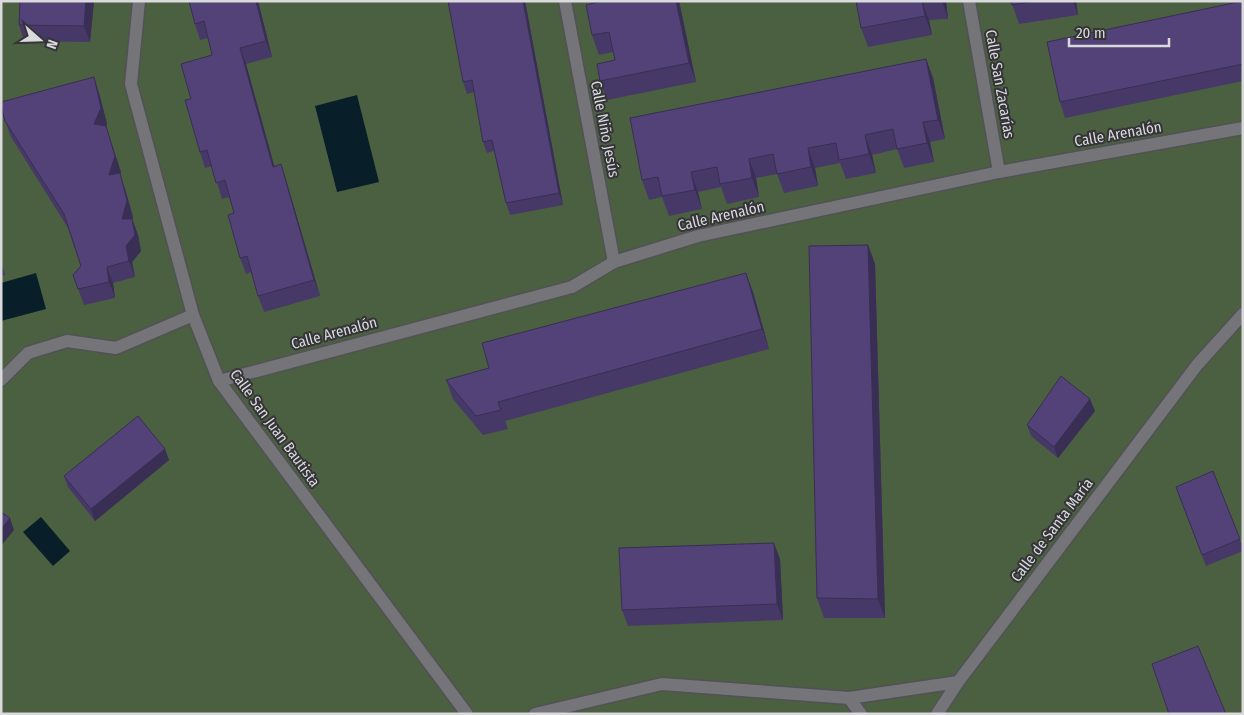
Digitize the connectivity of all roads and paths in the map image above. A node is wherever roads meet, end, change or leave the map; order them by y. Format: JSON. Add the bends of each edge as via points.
{"nodes":[{"id":1,"x":139,"y":1,"type":"edge"},
{"id":2,"x":565,"y":1,"type":"edge"},
{"id":3,"x":970,"y":1,"type":"edge"},
{"id":4,"x":1243,"y":128,"type":"edge"},
{"id":5,"x":999,"y":172,"type":"junction"},
{"id":6,"x":614,"y":262,"type":"junction"},
{"id":7,"x":1243,"y":314,"type":"edge"},
{"id":8,"x":193,"y":315,"type":"junction"},
{"id":9,"x":1,"y":380,"type":"edge"},
{"id":10,"x":219,"y":381,"type":"junction"},
{"id":11,"x":958,"y":682,"type":"junction"},
{"id":12,"x":849,"y":698,"type":"junction"},
{"id":13,"x":467,"y":714,"type":"edge"},
{"id":14,"x":535,"y":714,"type":"edge"},
{"id":15,"x":861,"y":714,"type":"edge"},
{"id":16,"x":937,"y":714,"type":"edge"}],
"edges":[{"from":1,"to":8,"type":"street","name":"Calle San Juan Bautista","via":[[131,84]]},
{"from":2,"to":6,"type":"street","name":"Calle Niño Jesús"},
{"from":3,"to":5,"type":"street","name":"Calle San Zacarías"},
{"from":4,"to":5,"type":"street","name":"Calle Arenalón"},
{"from":5,"to":6,"type":"street","name":"Calle Arenalón","via":[[698,236]]},
{"from":6,"to":10,"type":"street","name":"Calle Arenalón","via":[[572,287]]},
{"from":7,"to":11,"type":"street","name":"Calle de Santa María","via":[[1197,365]]},
{"from":8,"to":9,"type":"street","via":[[116,348],[67,341],[28,353]]},
{"from":8,"to":10,"type":"street","name":"Calle San Juan Bautista"},
{"from":10,"to":13,"type":"street","name":"Calle San Juan Bautista"},
{"from":11,"to":12,"type":"street"},
{"from":11,"to":16,"type":"street","name":"Calle de Santa María"},
{"from":12,"to":14,"type":"street","via":[[662,684]]},
{"from":12,"to":15,"type":"street"}]}
